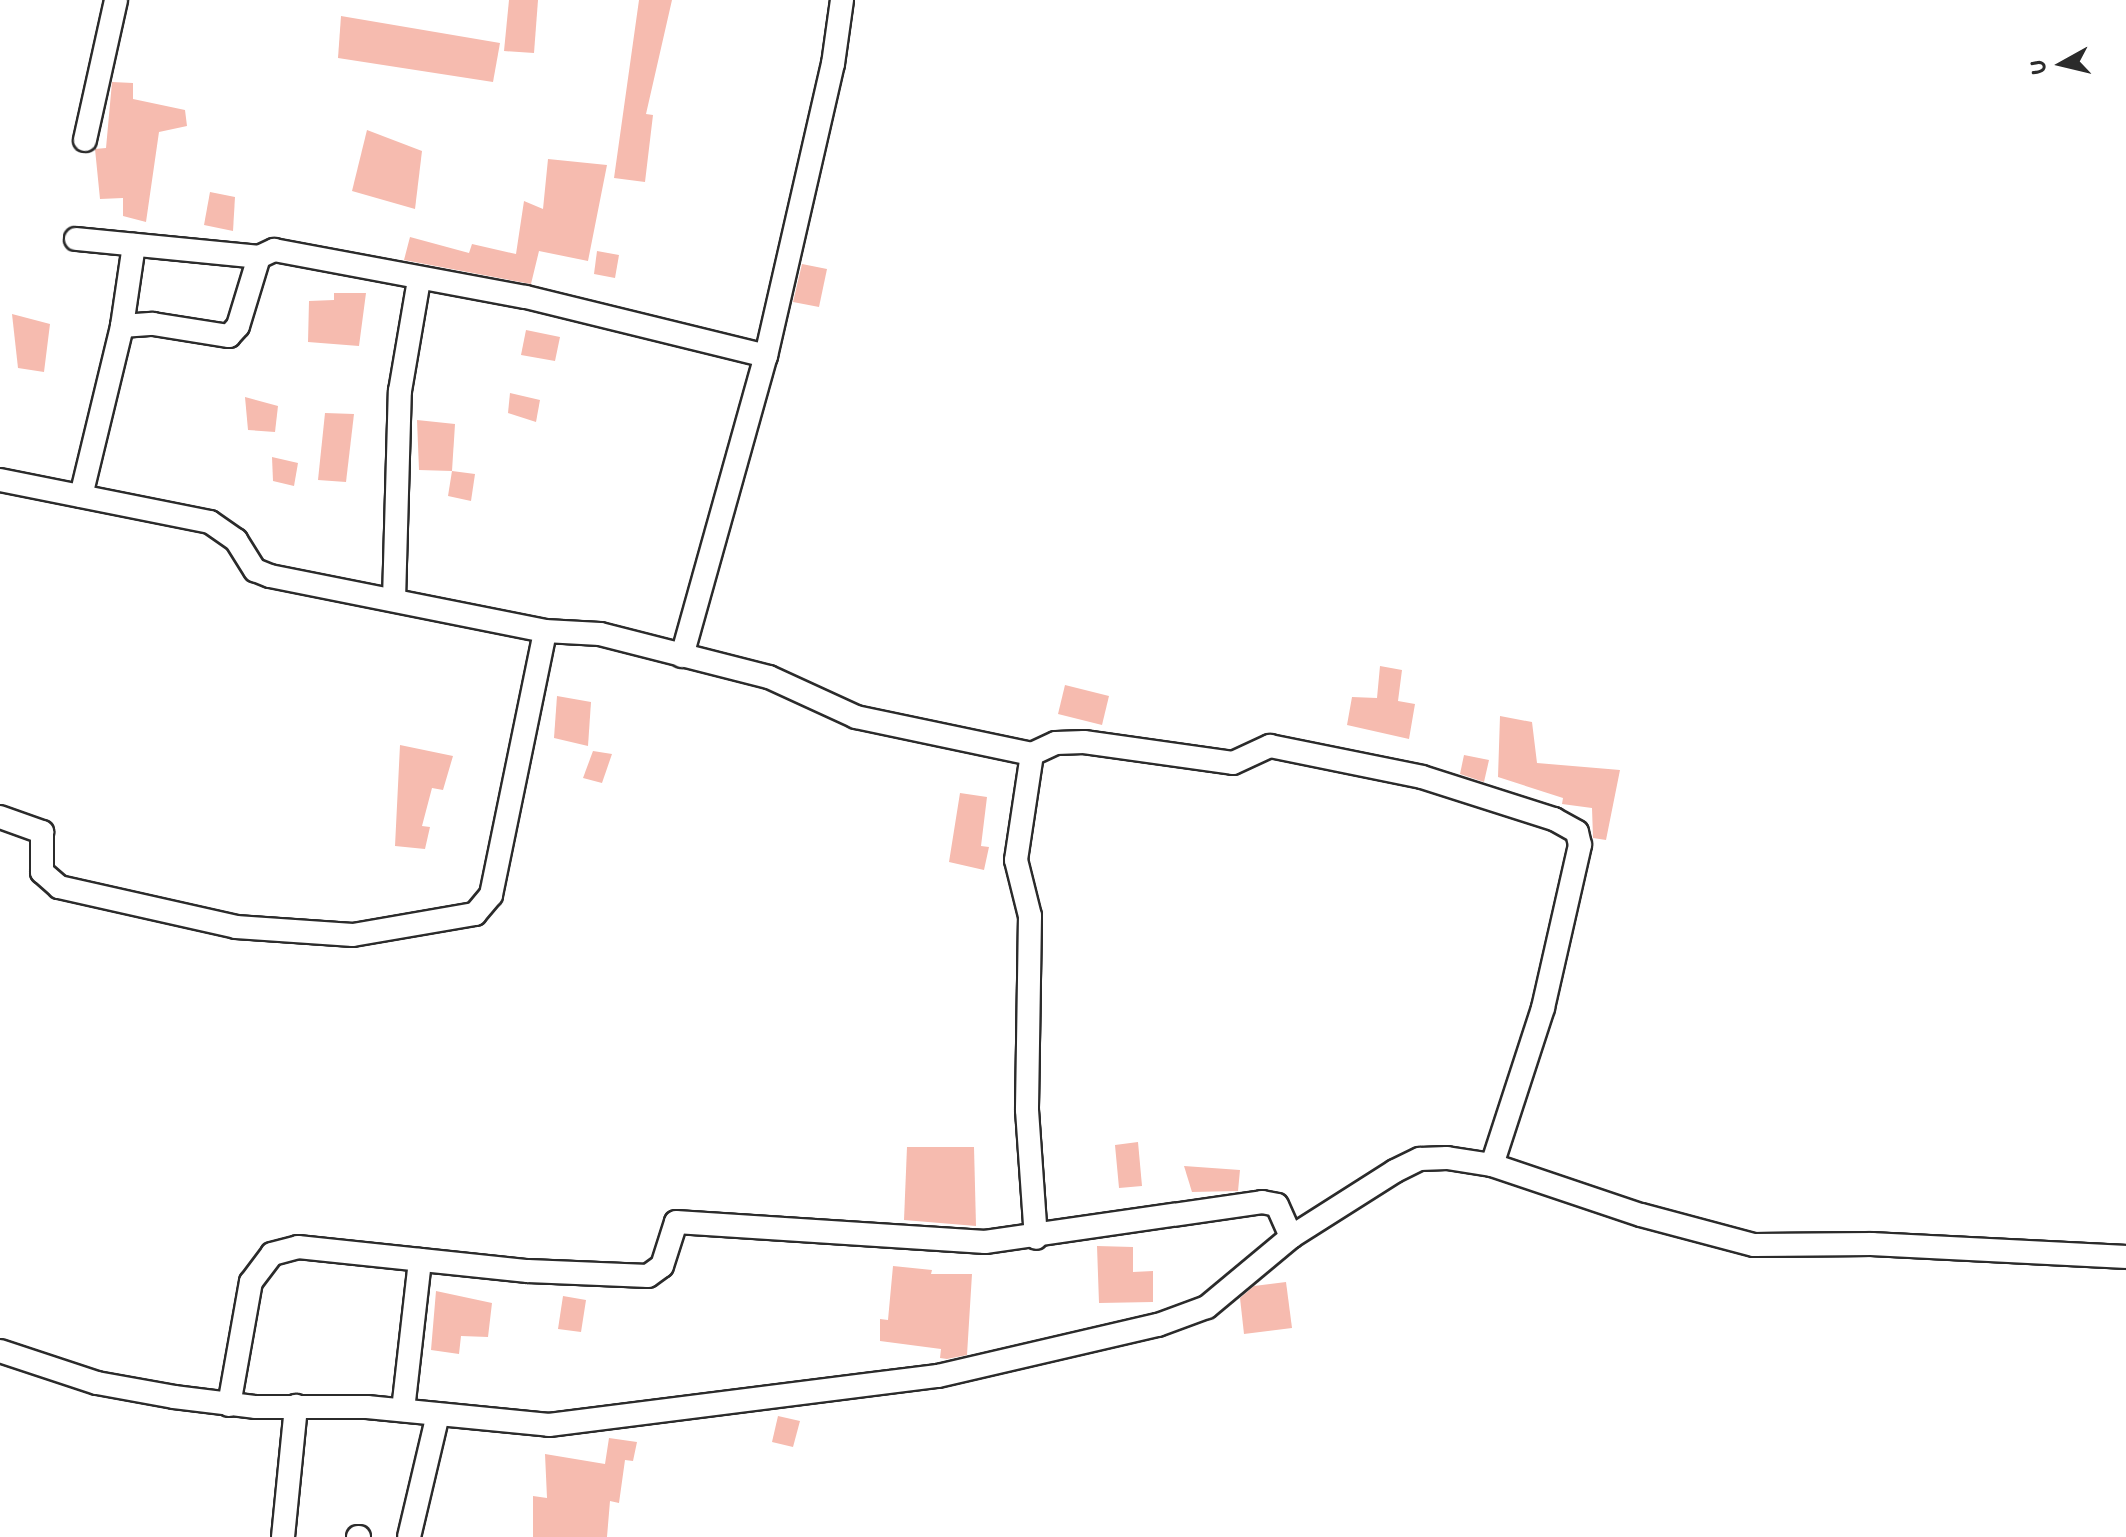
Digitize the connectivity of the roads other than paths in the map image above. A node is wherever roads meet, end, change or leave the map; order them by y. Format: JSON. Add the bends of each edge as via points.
{"nodes":[{"id":1,"x":116,"y":0,"type":"edge"},
{"id":2,"x":842,"y":0,"type":"edge"},
{"id":3,"x":85,"y":140,"type":"dead end"},
{"id":4,"x":76,"y":239,"type":"dead end"},
{"id":5,"x":134,"y":245,"type":"junction"},
{"id":6,"x":259,"y":257,"type":"junction"},
{"id":7,"x":419,"y":280,"type":"junction"},
{"id":8,"x":122,"y":326,"type":"junction"},
{"id":9,"x":766,"y":356,"type":"junction"},
{"id":10,"x":0,"y":480,"type":"edge"},
{"id":11,"x":81,"y":496,"type":"junction"},
{"id":12,"x":394,"y":600,"type":"junction"},
{"id":13,"x":545,"y":631,"type":"junction"},
{"id":14,"x":682,"y":656,"type":"junction"},
{"id":15,"x":1032,"y":754,"type":"junction"},
{"id":16,"x":0,"y":817,"type":"edge"},
{"id":17,"x":1492,"y":1165,"type":"junction"},
{"id":18,"x":1291,"y":1237,"type":"junction"},
{"id":19,"x":1036,"y":1238,"type":"junction"},
{"id":20,"x":2126,"y":1257,"type":"edge"},
{"id":21,"x":420,"y":1260,"type":"junction"},
{"id":22,"x":0,"y":1351,"type":"edge"},
{"id":23,"x":229,"y":1405,"type":"junction"},
{"id":24,"x":296,"y":1406,"type":"junction"},
{"id":25,"x":403,"y":1410,"type":"junction"},
{"id":26,"x":438,"y":1414,"type":"junction"},
{"id":27,"x":283,"y":1537,"type":"edge"},
{"id":28,"x":409,"y":1537,"type":"edge"}],
"edges":[{"from":1,"to":3,"type":"street"},
{"from":2,"to":9,"type":"street","via":[[833,64]]},
{"from":4,"to":5,"type":"street"},
{"from":5,"to":6,"type":"street"},
{"from":5,"to":8,"type":"street"},
{"from":6,"to":7,"type":"street","via":[[274,250],[290,251]]},
{"from":6,"to":8,"type":"street","via":[[238,326],[229,336],[153,324]]},
{"from":7,"to":9,"type":"street","via":[[526,297]]},
{"from":7,"to":12,"type":"street","via":[[400,391]]},
{"from":8,"to":11,"type":"street"},
{"from":9,"to":14,"type":"street"},
{"from":10,"to":11,"type":"street"},
{"from":11,"to":12,"type":"street","via":[[210,522],[236,540],[255,570],[270,576]]},
{"from":12,"to":13,"type":"street"},
{"from":13,"to":14,"type":"street","via":[[600,634]]},
{"from":13,"to":16,"type":"street","via":[[491,895],[475,914],[353,935],[236,927],[59,887],[42,872],[42,832]]},
{"from":14,"to":15,"type":"street","via":[[769,677],[856,717]]},
{"from":15,"to":17,"type":"street","via":[[1056,743],[1084,742],[1233,763],[1270,746],[1422,777],[1554,819],[1577,832],[1580,845],[1543,1008]]},
{"from":15,"to":19,"type":"street","via":[[1016,860],[1030,916],[1027,1110]]},
{"from":17,"to":18,"type":"street","via":[[1420,1159]]},
{"from":17,"to":20,"type":"street","via":[[1641,1215],[1754,1245],[1872,1244]]},
{"from":18,"to":19,"type":"street","via":[[1277,1205],[1262,1202]]},
{"from":18,"to":26,"type":"street","via":[[1207,1307],[1158,1325],[938,1376],[549,1425]]},
{"from":19,"to":21,"type":"street","via":[[875,1238],[692,1222],[672,1226],[662,1266],[648,1276]]},
{"from":21,"to":23,"type":"street","via":[[298,1247],[272,1254],[251,1282]]},
{"from":21,"to":25,"type":"street"},
{"from":22,"to":23,"type":"street","via":[[97,1383]]},
{"from":23,"to":24,"type":"street"},
{"from":24,"to":25,"type":"street"},
{"from":24,"to":27,"type":"street"},
{"from":25,"to":26,"type":"street"},
{"from":26,"to":28,"type":"street"}]}
